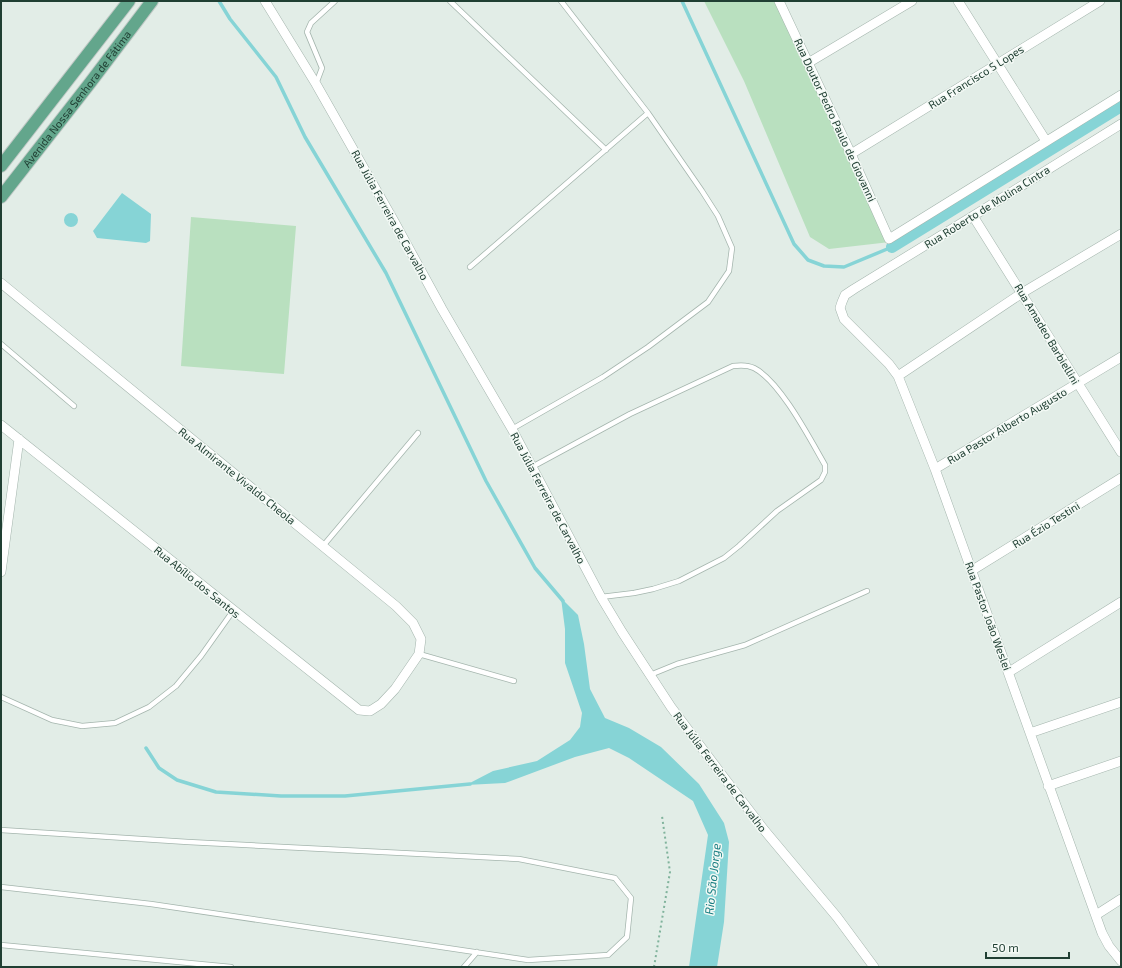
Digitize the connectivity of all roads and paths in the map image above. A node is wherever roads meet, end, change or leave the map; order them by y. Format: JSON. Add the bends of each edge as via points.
{"nodes":[{"id":1,"x":129,"y":1,"type":"edge"},
{"id":2,"x":152,"y":1,"type":"edge"},
{"id":3,"x":264,"y":1,"type":"edge"},
{"id":4,"x":335,"y":1,"type":"edge"},
{"id":5,"x":450,"y":1,"type":"edge"},
{"id":6,"x":561,"y":1,"type":"edge"},
{"id":7,"x":779,"y":1,"type":"edge"},
{"id":8,"x":912,"y":1,"type":"edge"},
{"id":9,"x":958,"y":1,"type":"edge"},
{"id":10,"x":1100,"y":1,"type":"edge"},
{"id":11,"x":808,"y":63,"type":"junction"},
{"id":12,"x":997,"y":64,"type":"junction"},
{"id":13,"x":316,"y":84,"type":"junction"},
{"id":14,"x":1121,"y":95,"type":"edge"},
{"id":15,"x":648,"y":113,"type":"junction"},
{"id":16,"x":1121,"y":124,"type":"edge"},
{"id":17,"x":1046,"y":141,"type":"junction"},
{"id":18,"x":606,"y":150,"type":"junction"},
{"id":19,"x":851,"y":154,"type":"junction"},
{"id":20,"x":1,"y":166,"type":"edge"},
{"id":21,"x":1,"y":197,"type":"edge"},
{"id":22,"x":973,"y":216,"type":"junction"},
{"id":23,"x":1121,"y":234,"type":"edge"},
{"id":24,"x":470,"y":267,"type":"dead end"},
{"id":25,"x":1,"y":283,"type":"edge"},
{"id":26,"x":854,"y":289,"type":"joint"},
{"id":27,"x":1022,"y":292,"type":"junction"},
{"id":28,"x":1,"y":344,"type":"edge"},
{"id":29,"x":1121,"y":357,"type":"edge"},
{"id":30,"x":898,"y":376,"type":"junction"},
{"id":31,"x":1078,"y":384,"type":"junction"},
{"id":32,"x":74,"y":406,"type":"dead end"},
{"id":33,"x":1,"y":425,"type":"edge"},
{"id":34,"x":512,"y":429,"type":"junction"},
{"id":35,"x":418,"y":433,"type":"dead end"},
{"id":36,"x":19,"y":439,"type":"junction"},
{"id":37,"x":1121,"y":452,"type":"edge"},
{"id":38,"x":532,"y":467,"type":"junction"},
{"id":39,"x":935,"y":469,"type":"junction"},
{"id":40,"x":1121,"y":478,"type":"edge"},
{"id":41,"x":323,"y":546,"type":"junction"},
{"id":42,"x":971,"y":571,"type":"junction"},
{"id":43,"x":1,"y":572,"type":"edge"},
{"id":44,"x":867,"y":591,"type":"dead end"},
{"id":45,"x":601,"y":597,"type":"junction"},
{"id":46,"x":1121,"y":602,"type":"edge"},
{"id":47,"x":233,"y":610,"type":"junction"},
{"id":48,"x":419,"y":654,"type":"junction"},
{"id":49,"x":1009,"y":672,"type":"junction"},
{"id":50,"x":650,"y":675,"type":"junction"},
{"id":51,"x":514,"y":681,"type":"dead end"},
{"id":52,"x":1,"y":698,"type":"edge"},
{"id":53,"x":1121,"y":702,"type":"edge"},
{"id":54,"x":1030,"y":733,"type":"junction"},
{"id":55,"x":1121,"y":761,"type":"edge"},
{"id":56,"x":1048,"y":786,"type":"junction"},
{"id":57,"x":662,"y":816,"type":"dead end"},
{"id":58,"x":1,"y":830,"type":"edge"},
{"id":59,"x":1,"y":887,"type":"edge"},
{"id":60,"x":1121,"y":899,"type":"edge"},
{"id":61,"x":1096,"y":915,"type":"junction"},
{"id":62,"x":1,"y":945,"type":"edge"},
{"id":63,"x":477,"y":952,"type":"junction"},
{"id":64,"x":1121,"y":960,"type":"edge"},
{"id":65,"x":231,"y":967,"type":"edge"},
{"id":66,"x":464,"y":967,"type":"edge"},
{"id":67,"x":654,"y":967,"type":"edge"},
{"id":68,"x":874,"y":967,"type":"edge"}],
"edges":[{"from":1,"to":20,"type":"main road","name":"Avenida Nossa Senhora de Fátima"},
{"from":2,"to":21,"type":"main road","name":"Avenida Nossa Senhora de Fátima"},
{"from":3,"to":13,"type":"street","name":"Rua Júlia Ferreira de Carvalho"},
{"from":4,"to":13,"type":"lane","via":[[311,23],[307,32],[322,68]]},
{"from":5,"to":18,"type":"lane"},
{"from":6,"to":15,"type":"lane"},
{"from":7,"to":11,"type":"street","name":"Rua Doutor Pedro Paulo de Giovanni"},
{"from":8,"to":11,"type":"street"},
{"from":9,"to":12,"type":"street"},
{"from":10,"to":12,"type":"street","name":"Rua Francisco S Lopes"},
{"from":11,"to":19,"type":"street","name":"Rua Doutor Pedro Paulo de Giovanni"},
{"from":12,"to":17,"type":"street"},
{"from":12,"to":19,"type":"street","name":"Rua Francisco S Lopes"},
{"from":13,"to":34,"type":"street","name":"Rua Júlia Ferreira de Carvalho"},
{"from":14,"to":17,"type":"street"},
{"from":15,"to":18,"type":"lane"},
{"from":15,"to":34,"type":"lane","via":[[718,216],[732,248],[729,271],[708,302],[648,347],[603,377]]},
{"from":16,"to":22,"type":"street","name":"Rua Roberto de Molina Cintra"},
{"from":17,"to":19,"type":"street","name":"Rua Doutor Pedro Paulo de Giovanni","via":[[889,239]]},
{"from":18,"to":24,"type":"lane"},
{"from":22,"to":26,"type":"street","name":"Rua Roberto de Molina Cintra"},
{"from":22,"to":27,"type":"street","name":"Rua Amadeo Barbiellini"},
{"from":23,"to":27,"type":"street"},
{"from":25,"to":41,"type":"street","name":"Rua Almirante Vivaldo Cheola"},
{"from":26,"to":30,"type":"street","name":"Rua Pastor João Weslei","via":[[845,295],[840,308],[844,319]]},
{"from":27,"to":30,"type":"street"},
{"from":27,"to":31,"type":"street","name":"Rua Amadeo Barbiellini"},
{"from":28,"to":32,"type":"lane"},
{"from":29,"to":31,"type":"street","name":"Rua Pastor Alberto Augusto"},
{"from":30,"to":39,"type":"street","name":"Rua Pastor João Weslei"},
{"from":31,"to":37,"type":"street","name":"Rua Amadeo Barbiellini"},
{"from":31,"to":39,"type":"street","name":"Rua Pastor Alberto Augusto"},
{"from":33,"to":36,"type":"street","name":"Rua Abílio dos Santos"},
{"from":34,"to":38,"type":"street","name":"Rua Júlia Ferreira de Carvalho"},
{"from":35,"to":41,"type":"lane"},
{"from":36,"to":43,"type":"street"},
{"from":36,"to":47,"type":"street","name":"Rua Abílio dos Santos"},
{"from":38,"to":45,"type":"street","name":"Rua Júlia Ferreira de Carvalho"},
{"from":38,"to":45,"type":"lane","via":[[630,414],[733,366],[745,365],[755,368],[768,378],[783,396],[825,465],[821,480],[777,511],[724,558],[679,581],[640,592]]},
{"from":39,"to":42,"type":"street","name":"Rua Pastor João Weslei"},
{"from":40,"to":42,"type":"street","name":"Rua Ézio Testini"},
{"from":41,"to":48,"type":"street","name":"Rua Almirante Vivaldo Cheola","via":[[413,623],[421,639]]},
{"from":42,"to":49,"type":"street","name":"Rua Pastor João Weslei"},
{"from":44,"to":50,"type":"lane","via":[[745,645],[677,664]]},
{"from":45,"to":50,"type":"street","name":"Rua Júlia Ferreira de Carvalho"},
{"from":46,"to":49,"type":"street"},
{"from":47,"to":48,"type":"street","name":"Rua Abílio dos Santos","via":[[359,710],[370,711],[381,704],[395,689]]},
{"from":47,"to":52,"type":"lane","via":[[176,686],[149,707],[115,723],[82,726],[52,720]]},
{"from":48,"to":51,"type":"lane"},
{"from":49,"to":54,"type":"street","name":"Rua Pastor João Weslei"},
{"from":50,"to":68,"type":"street","name":"Rua Júlia Ferreira de Carvalho","via":[[671,707],[765,831],[837,917]]},
{"from":53,"to":54,"type":"street"},
{"from":54,"to":56,"type":"street","name":"Rua Pastor João Weslei"},
{"from":55,"to":56,"type":"street"},
{"from":56,"to":61,"type":"street","name":"Rua Pastor João Weslei"},
{"from":57,"to":67,"type":"path","via":[[670,872]]},
{"from":58,"to":63,"type":"lane","via":[[519,859],[615,878],[631,898],[627,937],[608,955],[528,960]]},
{"from":59,"to":63,"type":"lane","via":[[151,904]]},
{"from":60,"to":61,"type":"street"},
{"from":61,"to":64,"type":"street","name":"Rua Pastor João Weslei","via":[[1109,946]]},
{"from":62,"to":65,"type":"lane"},
{"from":63,"to":66,"type":"lane"}]}
